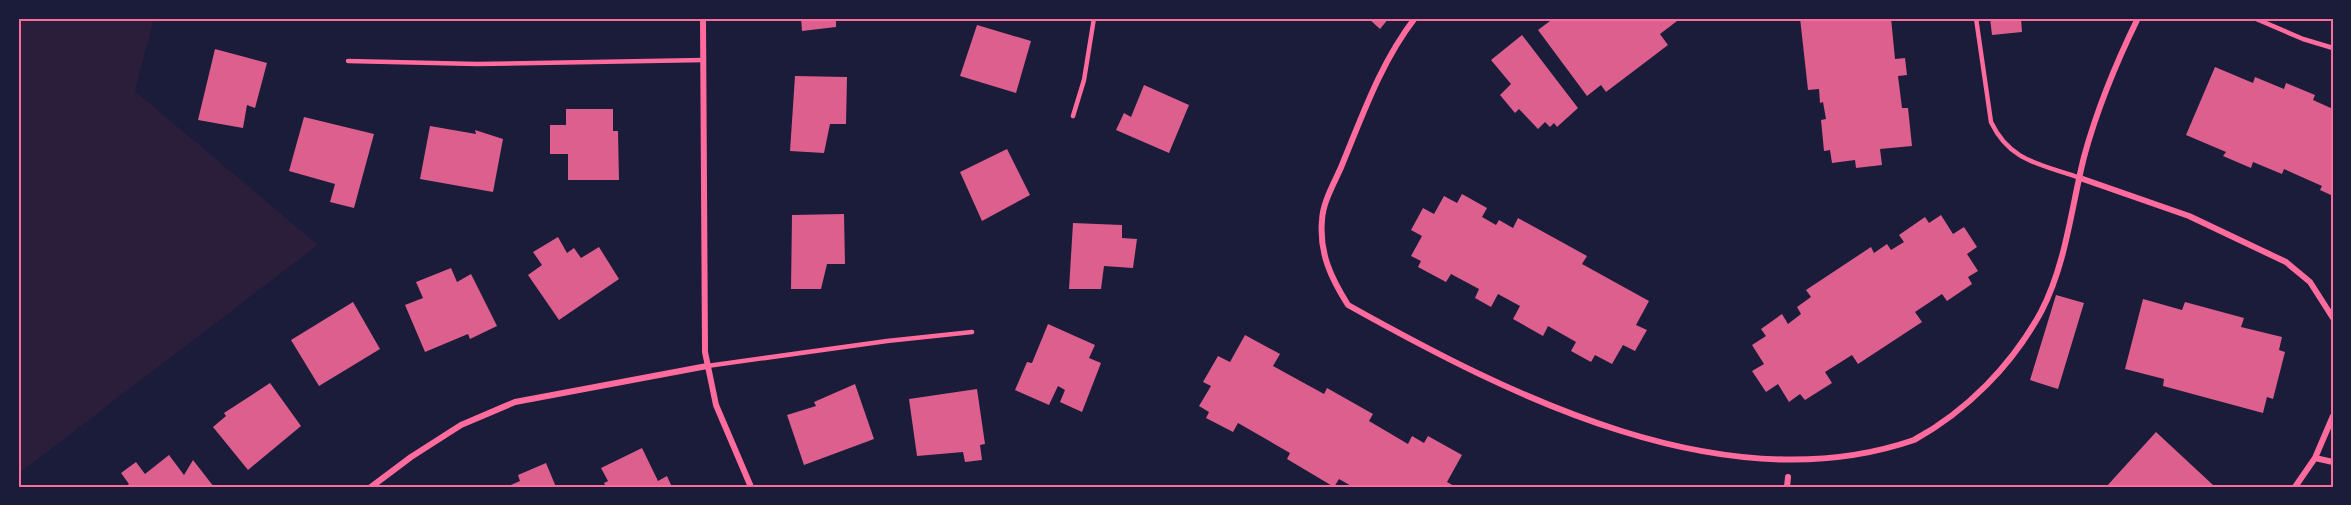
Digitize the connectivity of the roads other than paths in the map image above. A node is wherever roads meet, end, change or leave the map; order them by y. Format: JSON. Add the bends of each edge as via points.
{"nodes":[{"id":1,"x":704,"y":18,"type":"edge"},
{"id":2,"x":1094,"y":18,"type":"edge"},
{"id":3,"x":1415,"y":18,"type":"edge"},
{"id":4,"x":1976,"y":18,"type":"edge"},
{"id":5,"x":2138,"y":18,"type":"edge"},
{"id":6,"x":2254,"y":18,"type":"edge"},
{"id":7,"x":2333,"y":48,"type":"edge"},
{"id":8,"x":704,"y":60,"type":"junction"},
{"id":9,"x":348,"y":61,"type":"dead end"},
{"id":10,"x":1074,"y":116,"type":"dead end"},
{"id":11,"x":2080,"y":178,"type":"junction"},
{"id":12,"x":2333,"y":318,"type":"edge"},
{"id":13,"x":972,"y":332,"type":"dead end"},
{"id":14,"x":707,"y":366,"type":"junction"},
{"id":15,"x":1509,"y":395,"type":"dead end"},
{"id":16,"x":2333,"y":416,"type":"edge"},
{"id":17,"x":1884,"y":455,"type":"dead end"},
{"id":18,"x":2315,"y":458,"type":"junction"},
{"id":19,"x":2333,"y":462,"type":"edge"},
{"id":20,"x":1800,"y":475,"type":"dead end"},
{"id":21,"x":1776,"y":476,"type":"dead end"},
{"id":22,"x":1788,"y":477,"type":"junction"},
{"id":23,"x":371,"y":487,"type":"edge"},
{"id":24,"x":751,"y":487,"type":"edge"},
{"id":25,"x":1787,"y":487,"type":"edge"},
{"id":26,"x":2295,"y":487,"type":"edge"}],
"edges":[{"from":1,"to":8,"type":"street"},
{"from":2,"to":10,"type":"lane"},
{"from":3,"to":15,"type":"street","via":[[1381,72],[1323,209],[1323,251],[1332,279],[1348,305]]},
{"from":4,"to":11,"type":"lane","via":[[1991,122],[1999,138],[2021,157]]},
{"from":5,"to":11,"type":"street","via":[[2105,92]]},
{"from":6,"to":7,"type":"lane"},
{"from":8,"to":9,"type":"lane","via":[[477,64]]},
{"from":8,"to":14,"type":"street"},
{"from":11,"to":12,"type":"street","via":[[2189,216],[2286,262],[2310,282]]},
{"from":11,"to":17,"type":"street","via":[[2054,281],[2041,312],[2008,361],[1982,390],[1936,428]]},
{"from":13,"to":14,"type":"lane"},
{"from":14,"to":23,"type":"street","via":[[515,402],[461,425]]},
{"from":14,"to":24,"type":"street","via":[[716,405]]},
{"from":16,"to":18,"type":"street"},
{"from":18,"to":19,"type":"street"},
{"from":18,"to":26,"type":"street"},
{"from":20,"to":22,"type":"street"},
{"from":21,"to":22,"type":"street"},
{"from":22,"to":25,"type":"street"}]}
